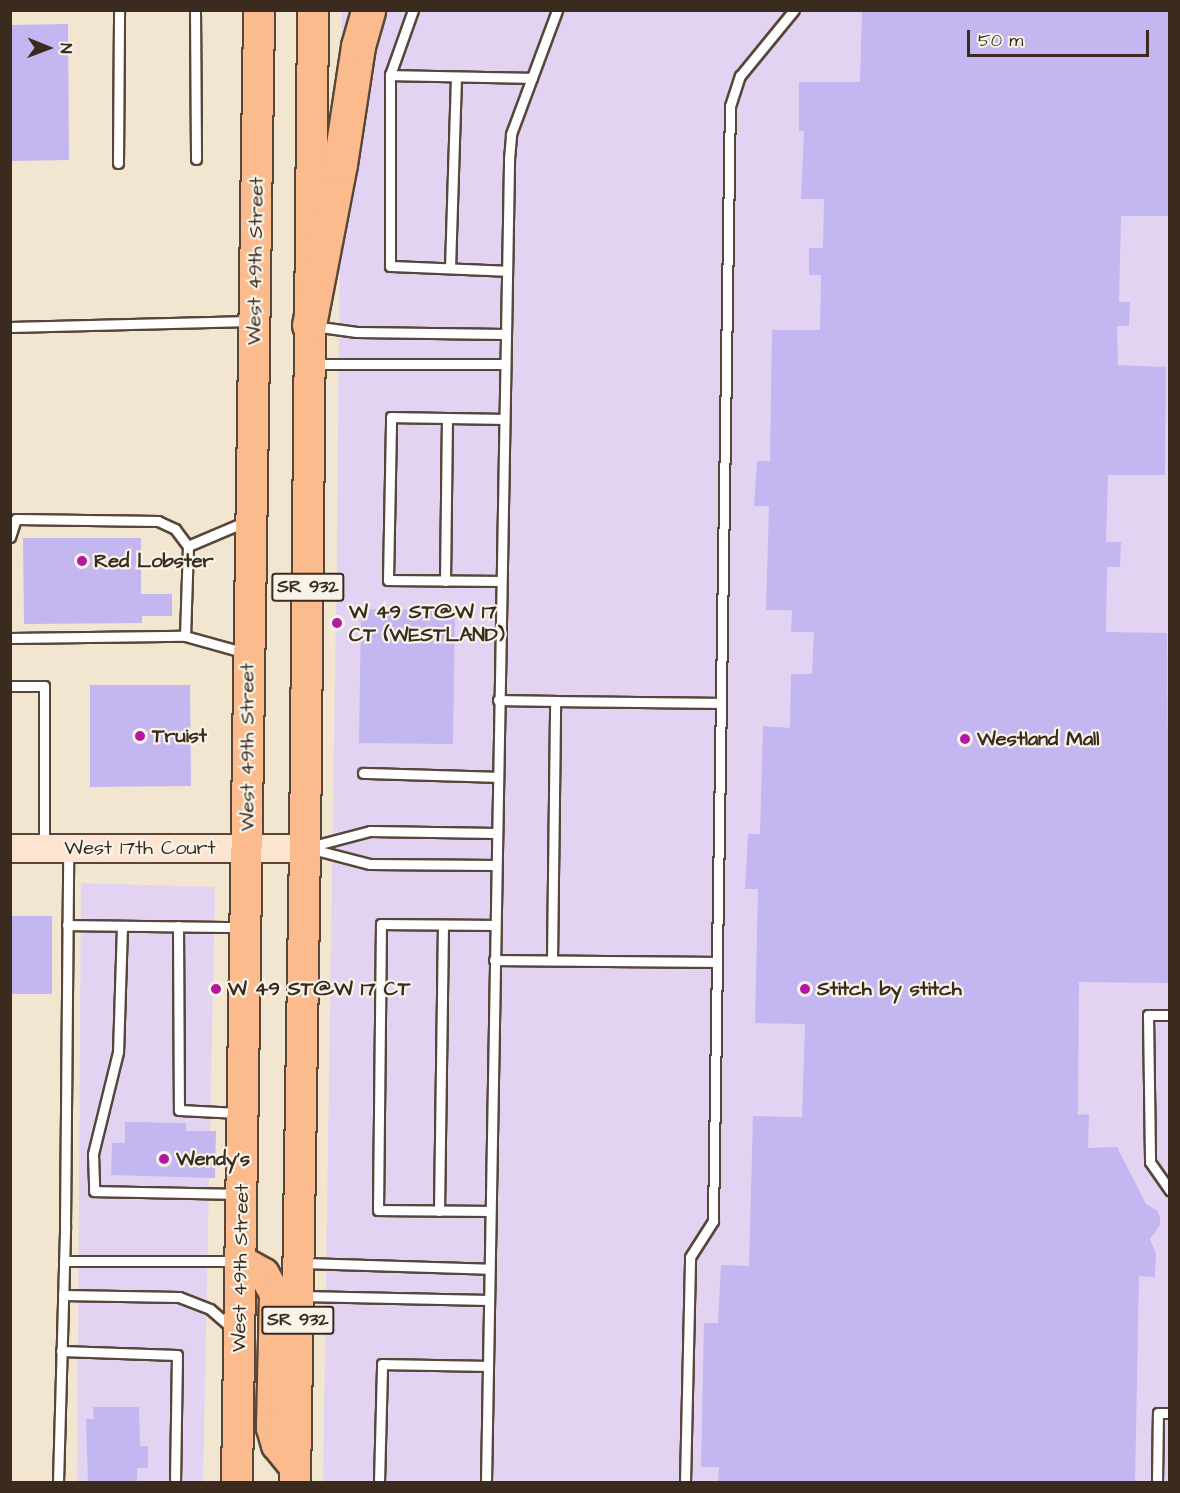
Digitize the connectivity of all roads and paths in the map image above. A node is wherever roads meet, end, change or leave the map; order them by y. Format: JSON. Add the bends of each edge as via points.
{"nodes":[{"id":1,"x":119,"y":10,"type":"edge"},
{"id":2,"x":195,"y":10,"type":"edge"},
{"id":3,"x":259,"y":10,"type":"edge"},
{"id":4,"x":313,"y":10,"type":"edge"},
{"id":5,"x":368,"y":10,"type":"edge"},
{"id":6,"x":413,"y":10,"type":"edge"},
{"id":7,"x":557,"y":10,"type":"edge"},
{"id":8,"x":794,"y":10,"type":"edge"},
{"id":9,"x":390,"y":75,"type":"junction"},
{"id":10,"x":456,"y":77,"type":"junction"},
{"id":11,"x":532,"y":78,"type":"junction"},
{"id":12,"x":196,"y":159,"type":"dead end"},
{"id":13,"x":118,"y":163,"type":"dead end"},
{"id":14,"x":450,"y":268,"type":"junction"},
{"id":15,"x":507,"y":271,"type":"junction"},
{"id":16,"x":255,"y":321,"type":"junction"},
{"id":17,"x":309,"y":326,"type":"junction"},
{"id":18,"x":10,"y":327,"type":"edge"},
{"id":19,"x":505,"y":334,"type":"junction"},
{"id":20,"x":309,"y":364,"type":"junction"},
{"id":21,"x":504,"y":364,"type":"junction"},
{"id":22,"x":447,"y":418,"type":"junction"},
{"id":23,"x":503,"y":419,"type":"junction"},
{"id":24,"x":253,"y":519,"type":"junction"},
{"id":25,"x":10,"y":537,"type":"edge"},
{"id":26,"x":188,"y":546,"type":"junction"},
{"id":27,"x":445,"y":580,"type":"junction"},
{"id":28,"x":500,"y":581,"type":"junction"},
{"id":29,"x":185,"y":636,"type":"junction"},
{"id":30,"x":10,"y":638,"type":"edge"},
{"id":31,"x":249,"y":654,"type":"junction"},
{"id":32,"x":10,"y":686,"type":"edge"},
{"id":33,"x":498,"y":700,"type":"junction"},
{"id":34,"x":555,"y":701,"type":"junction"},
{"id":35,"x":721,"y":703,"type":"junction"},
{"id":36,"x":363,"y":772,"type":"dead end"},
{"id":37,"x":497,"y":777,"type":"junction"},
{"id":38,"x":496,"y":833,"type":"junction"},
{"id":39,"x":10,"y":848,"type":"edge"},
{"id":40,"x":56,"y":848,"type":"junction"},
{"id":41,"x":248,"y":848,"type":"junction"},
{"id":42,"x":305,"y":848,"type":"junction"},
{"id":43,"x":496,"y":864,"type":"junction"},
{"id":44,"x":67,"y":925,"type":"junction"},
{"id":45,"x":443,"y":925,"type":"junction"},
{"id":46,"x":495,"y":925,"type":"junction"},
{"id":47,"x":122,"y":926,"type":"junction"},
{"id":48,"x":178,"y":927,"type":"junction"},
{"id":49,"x":247,"y":927,"type":"junction"},
{"id":50,"x":494,"y":960,"type":"junction"},
{"id":51,"x":552,"y":960,"type":"junction"},
{"id":52,"x":717,"y":962,"type":"junction"},
{"id":53,"x":1170,"y":1015,"type":"edge"},
{"id":54,"x":243,"y":1113,"type":"junction"},
{"id":55,"x":1170,"y":1191,"type":"edge"},
{"id":56,"x":242,"y":1194,"type":"junction"},
{"id":57,"x":439,"y":1210,"type":"junction"},
{"id":58,"x":490,"y":1211,"type":"junction"},
{"id":59,"x":64,"y":1261,"type":"junction"},
{"id":60,"x":241,"y":1261,"type":"junction"},
{"id":61,"x":299,"y":1263,"type":"junction"},
{"id":62,"x":489,"y":1269,"type":"junction"},
{"id":63,"x":63,"y":1295,"type":"junction"},
{"id":64,"x":298,"y":1296,"type":"junction"},
{"id":65,"x":489,"y":1300,"type":"junction"},
{"id":66,"x":240,"y":1335,"type":"junction"},
{"id":67,"x":61,"y":1351,"type":"junction"},
{"id":68,"x":487,"y":1366,"type":"junction"},
{"id":69,"x":1170,"y":1413,"type":"edge"},
{"id":70,"x":295,"y":1475,"type":"edge"},
{"id":71,"x":58,"y":1482,"type":"edge"},
{"id":72,"x":175,"y":1482,"type":"edge"},
{"id":73,"x":237,"y":1482,"type":"edge"},
{"id":74,"x":379,"y":1482,"type":"edge"},
{"id":75,"x":486,"y":1482,"type":"edge"},
{"id":76,"x":685,"y":1482,"type":"edge"},
{"id":77,"x":1157,"y":1482,"type":"edge"}],
"edges":[{"from":1,"to":13,"type":"lane"},
{"from":2,"to":12,"type":"lane"},
{"from":3,"to":16,"type":"main road","name":"West 49th Street","number":"SR 932"},
{"from":4,"to":17,"type":"main road","number":"SR 932"},
{"from":5,"to":17,"type":"highway","via":[[358,46]]},
{"from":6,"to":9,"type":"lane"},
{"from":7,"to":11,"type":"lane"},
{"from":8,"to":35,"type":"lane","via":[[740,76],[730,106]]},
{"from":9,"to":10,"type":"lane"},
{"from":9,"to":14,"type":"lane","via":[[390,266]]},
{"from":10,"to":11,"type":"lane"},
{"from":10,"to":14,"type":"lane"},
{"from":11,"to":15,"type":"lane","via":[[511,134]]},
{"from":14,"to":15,"type":"lane"},
{"from":15,"to":19,"type":"lane"},
{"from":16,"to":18,"type":"lane"},
{"from":16,"to":24,"type":"main road","name":"West 49th Street","number":"SR 932"},
{"from":17,"to":19,"type":"lane","via":[[357,333]]},
{"from":17,"to":20,"type":"main road","number":"SR 932"},
{"from":19,"to":21,"type":"lane"},
{"from":20,"to":21,"type":"lane"},
{"from":20,"to":42,"type":"main road","number":"SR 932"},
{"from":21,"to":23,"type":"lane"},
{"from":22,"to":23,"type":"lane"},
{"from":22,"to":27,"type":"lane"},
{"from":22,"to":27,"type":"lane","via":[[391,417],[388,579]]},
{"from":23,"to":28,"type":"lane"},
{"from":24,"to":26,"type":"lane"},
{"from":24,"to":31,"type":"main road","name":"West 49th Street","number":"SR 932"},
{"from":25,"to":26,"type":"lane","via":[[16,519],[158,521],[175,529]]},
{"from":26,"to":29,"type":"lane"},
{"from":27,"to":28,"type":"lane"},
{"from":28,"to":33,"type":"lane"},
{"from":29,"to":30,"type":"lane"},
{"from":29,"to":31,"type":"lane"},
{"from":31,"to":41,"type":"main road","name":"West 49th Street","number":"SR 932"},
{"from":32,"to":40,"type":"lane","via":[[44,686]]},
{"from":33,"to":34,"type":"lane"},
{"from":33,"to":37,"type":"lane"},
{"from":34,"to":35,"type":"lane"},
{"from":34,"to":51,"type":"lane"},
{"from":35,"to":52,"type":"lane"},
{"from":36,"to":37,"type":"lane"},
{"from":37,"to":38,"type":"lane"},
{"from":38,"to":42,"type":"lane","via":[[370,831]]},
{"from":38,"to":43,"type":"lane"},
{"from":39,"to":40,"type":"street","name":"West 17th Court"},
{"from":40,"to":41,"type":"street","name":"West 17th Court"},
{"from":40,"to":44,"type":"lane"},
{"from":41,"to":42,"type":"street","name":"West 17th Court"},
{"from":41,"to":49,"type":"main road","name":"West 49th Street","number":"SR 932"},
{"from":42,"to":43,"type":"lane","via":[[370,864]]},
{"from":42,"to":61,"type":"main road","number":"SR 932"},
{"from":43,"to":46,"type":"lane"},
{"from":44,"to":47,"type":"lane"},
{"from":44,"to":59,"type":"lane"},
{"from":45,"to":46,"type":"lane"},
{"from":45,"to":57,"type":"lane"},
{"from":45,"to":57,"type":"lane","via":[[381,924],[378,1210]]},
{"from":46,"to":50,"type":"lane"},
{"from":47,"to":48,"type":"lane"},
{"from":47,"to":56,"type":"lane","via":[[118,1052],[93,1154],[94,1191]]},
{"from":48,"to":49,"type":"lane"},
{"from":48,"to":54,"type":"lane","via":[[179,1110]]},
{"from":49,"to":54,"type":"main road","name":"West 49th Street","number":"SR 932"},
{"from":50,"to":51,"type":"lane"},
{"from":50,"to":58,"type":"lane"},
{"from":51,"to":52,"type":"lane"},
{"from":52,"to":76,"type":"lane","via":[[713,1221],[690,1257]]},
{"from":53,"to":55,"type":"lane","via":[[1148,1015],[1150,1162]]},
{"from":54,"to":56,"type":"main road","name":"West 49th Street","number":"SR 932"},
{"from":56,"to":60,"type":"main road","name":"West 49th Street","number":"SR 932"},
{"from":57,"to":58,"type":"lane"},
{"from":58,"to":62,"type":"lane"},
{"from":59,"to":60,"type":"lane"},
{"from":59,"to":63,"type":"lane"},
{"from":60,"to":66,"type":"main road","name":"West 49th Street","number":"SR 932"},
{"from":60,"to":70,"type":"main road","via":[[264,1274],[275,1294],[272,1428]]},
{"from":61,"to":62,"type":"lane"},
{"from":61,"to":64,"type":"main road","number":"SR 932"},
{"from":62,"to":65,"type":"lane"},
{"from":63,"to":66,"type":"lane","via":[[179,1298],[210,1309]]},
{"from":63,"to":67,"type":"lane"},
{"from":64,"to":65,"type":"lane"},
{"from":64,"to":70,"type":"main road","number":"SR 932"},
{"from":65,"to":68,"type":"lane"},
{"from":66,"to":73,"type":"main road","name":"West 49th Street","number":"SR 932"},
{"from":67,"to":71,"type":"lane"},
{"from":67,"to":72,"type":"lane","via":[[177,1355]]},
{"from":68,"to":74,"type":"lane","via":[[381,1364]]},
{"from":68,"to":75,"type":"lane"},
{"from":69,"to":77,"type":"lane","via":[[1158,1413]]}]}
